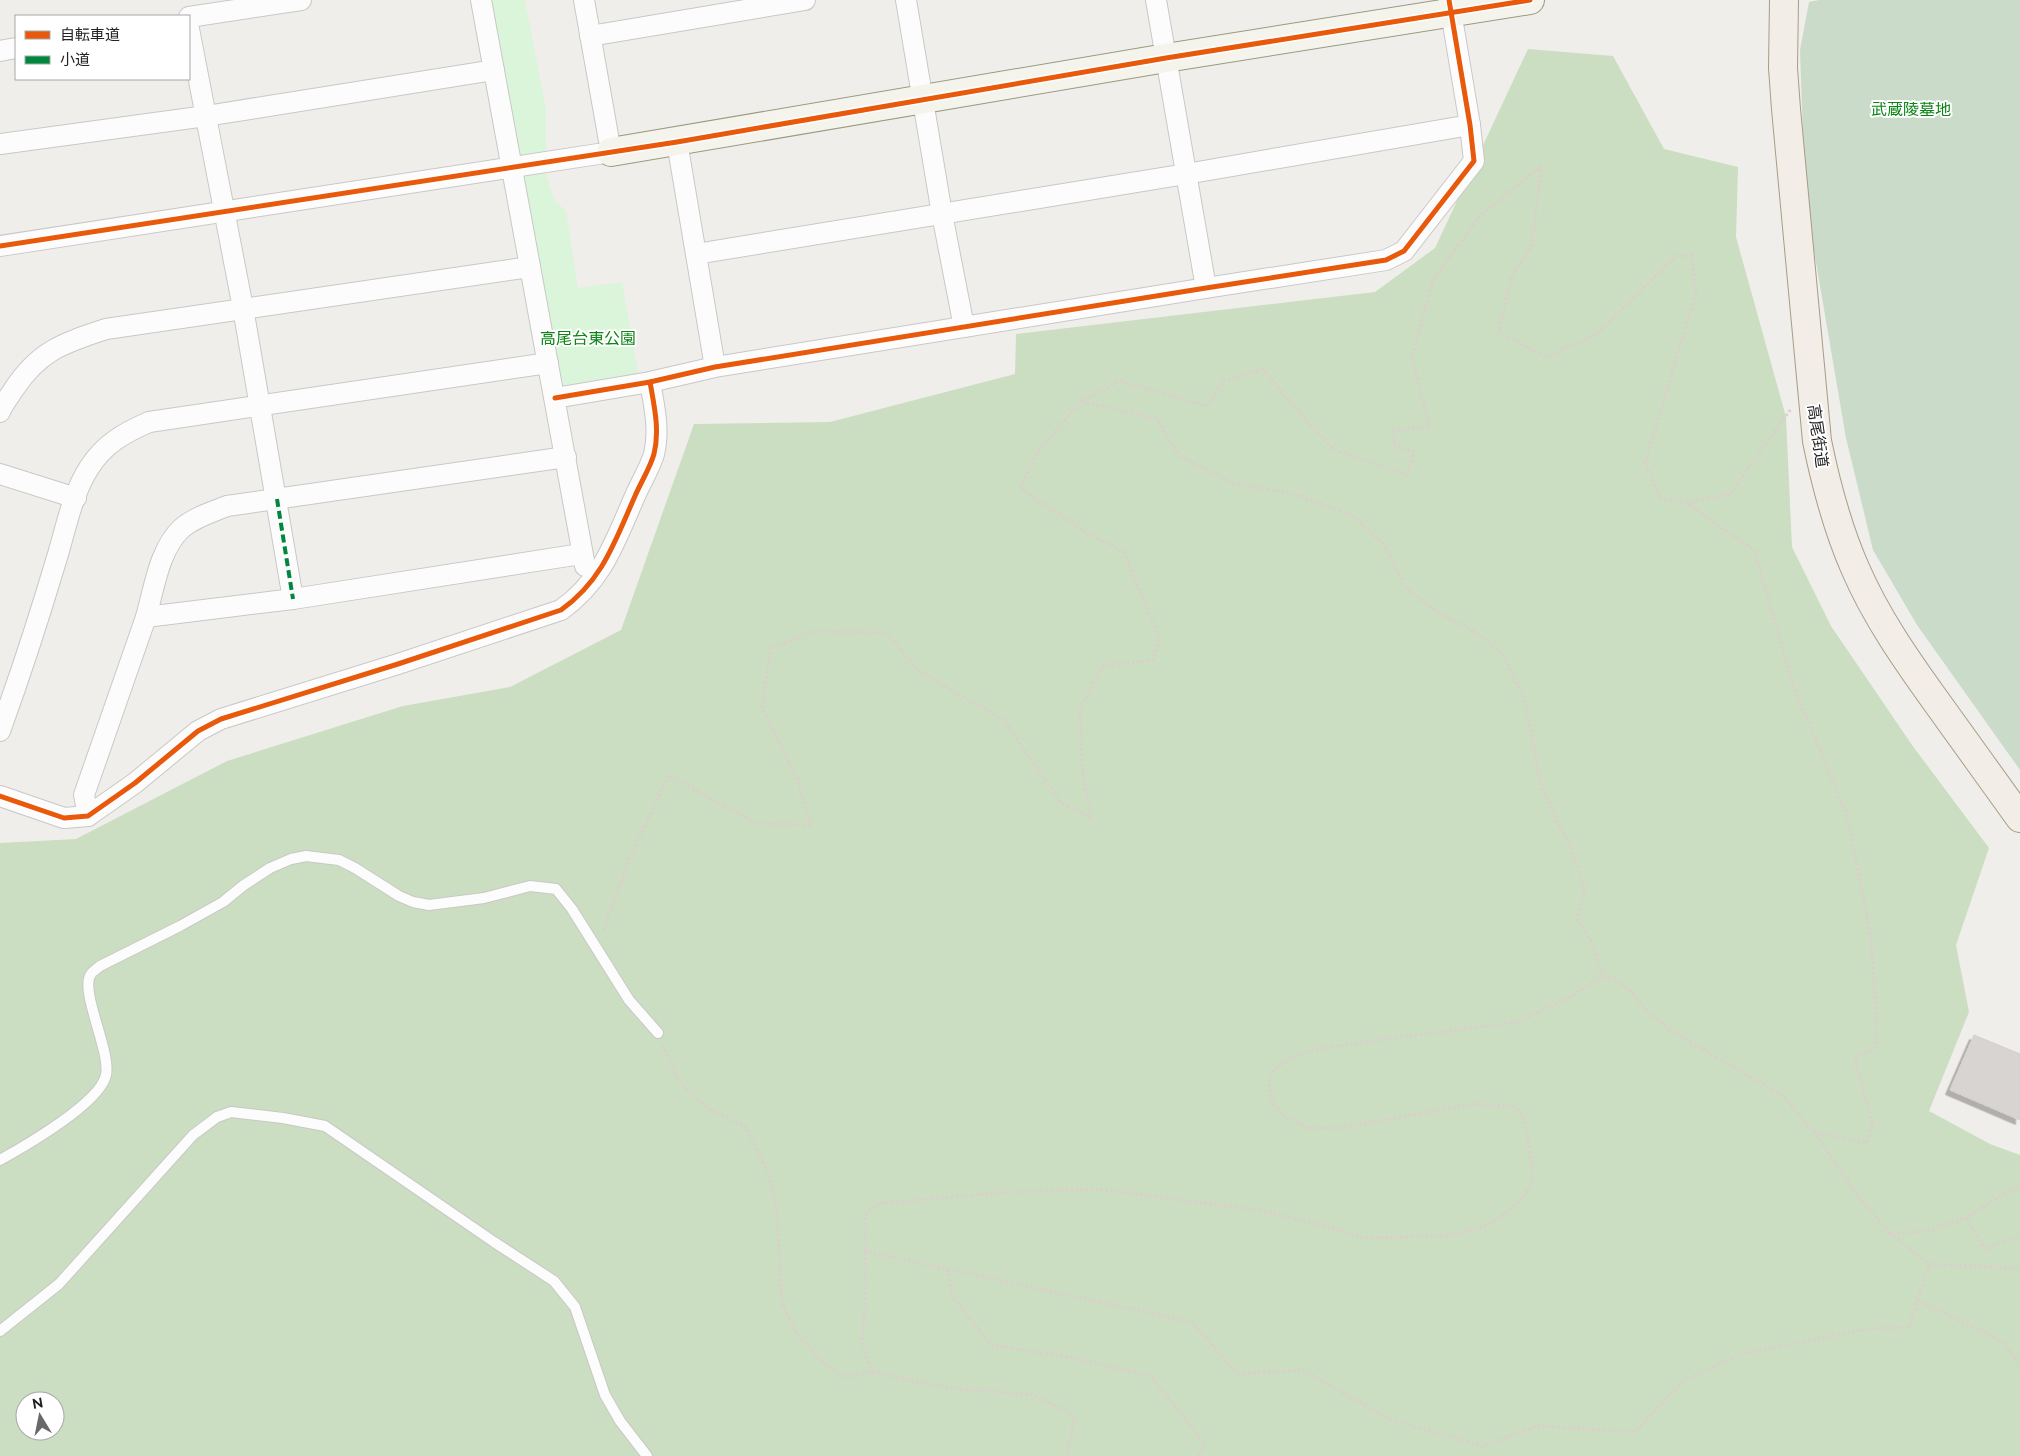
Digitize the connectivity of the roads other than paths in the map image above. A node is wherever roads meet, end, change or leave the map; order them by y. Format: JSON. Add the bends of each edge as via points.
{"nodes":[{"id":1,"x":183,"y":0,"type":"edge"},
{"id":2,"x":301,"y":0,"type":"edge"},
{"id":3,"x":481,"y":0,"type":"edge"},
{"id":4,"x":584,"y":0,"type":"edge"},
{"id":5,"x":805,"y":0,"type":"edge"},
{"id":6,"x":906,"y":0,"type":"edge"},
{"id":7,"x":1156,"y":0,"type":"edge"},
{"id":8,"x":1530,"y":0,"type":"edge"},
{"id":9,"x":1784,"y":0,"type":"edge"},
{"id":10,"x":1450,"y":6,"type":"edge"},
{"id":11,"x":187,"y":15,"type":"edge"},
{"id":12,"x":190,"y":17,"type":"edge"},
{"id":13,"x":190,"y":34,"type":"edge"},
{"id":14,"x":590,"y":36,"type":"junction"},
{"id":15,"x":15,"y":48,"type":"edge"},
{"id":16,"x":0,"y":51,"type":"edge"},
{"id":17,"x":1166,"y":58,"type":"junction"},
{"id":18,"x":494,"y":70,"type":"junction"},
{"id":19,"x":922,"y":99,"type":"junction"},
{"id":20,"x":206,"y":116,"type":"junction"},
{"id":21,"x":1470,"y":125,"type":"junction"},
{"id":22,"x":677,"y":142,"type":"junction"},
{"id":23,"x":0,"y":144,"type":"edge"},
{"id":24,"x":611,"y":152,"type":"junction"},
{"id":25,"x":512,"y":167,"type":"junction"},
{"id":26,"x":1186,"y":174,"type":"junction"},
{"id":27,"x":225,"y":212,"type":"junction"},
{"id":28,"x":942,"y":214,"type":"junction"},
{"id":29,"x":0,"y":246,"type":"edge"},
{"id":30,"x":696,"y":254,"type":"junction"},
{"id":31,"x":530,"y":267,"type":"junction"},
{"id":32,"x":1206,"y":288,"type":"junction"},
{"id":33,"x":243,"y":308,"type":"junction"},
{"id":34,"x":964,"y":327,"type":"junction"},
{"id":35,"x":548,"y":363,"type":"junction"},
{"id":36,"x":715,"y":367,"type":"junction"},
{"id":37,"x":650,"y":382,"type":"junction"},
{"id":38,"x":555,"y":398,"type":"junction"},
{"id":39,"x":260,"y":406,"type":"junction"},
{"id":40,"x":0,"y":412,"type":"edge"},
{"id":41,"x":566,"y":457,"type":"junction"},
{"id":42,"x":0,"y":474,"type":"edge"},
{"id":43,"x":76,"y":498,"type":"junction"},
{"id":44,"x":277,"y":499,"type":"junction"},
{"id":45,"x":582,"y":554,"type":"junction"},
{"id":46,"x":590,"y":584,"type":"junction"},
{"id":47,"x":293,"y":600,"type":"junction"},
{"id":48,"x":146,"y":617,"type":"junction"},
{"id":49,"x":0,"y":731,"type":"edge"},
{"id":50,"x":0,"y":796,"type":"edge"},
{"id":51,"x":88,"y":816,"type":"junction"},
{"id":52,"x":2020,"y":818,"type":"edge"},
{"id":53,"x":658,"y":1033,"type":"road end"},
{"id":54,"x":0,"y":1160,"type":"edge"},
{"id":55,"x":0,"y":1332,"type":"edge"},
{"id":56,"x":647,"y":1456,"type":"edge"}],
"edges":[{"from":1,"to":11,"type":"street"},
{"from":2,"to":12,"type":"street"},
{"from":3,"to":18,"type":"street"},
{"from":4,"to":14,"type":"street"},
{"from":5,"to":14,"type":"street"},
{"from":6,"to":19,"type":"street"},
{"from":7,"to":17,"type":"street"},
{"from":8,"to":10,"type":"street"},
{"from":9,"to":52,"type":"main road","name":"高尾街道","via":[[1786,109],[1817,441],[1828,492],[1855,570],[1887,629]]},
{"from":10,"to":17,"type":"street"},
{"from":10,"to":21,"type":"street"},
{"from":13,"to":20,"type":"street"},
{"from":14,"to":24,"type":"street"},
{"from":15,"to":16,"type":"street"},
{"from":17,"to":19,"type":"street"},
{"from":17,"to":26,"type":"street"},
{"from":18,"to":20,"type":"street"},
{"from":18,"to":25,"type":"street"},
{"from":19,"to":22,"type":"street"},
{"from":19,"to":28,"type":"street"},
{"from":20,"to":23,"type":"street"},
{"from":20,"to":27,"type":"street"},
{"from":21,"to":26,"type":"street"},
{"from":21,"to":32,"type":"street","via":[[1474,161],[1404,251],[1386,260]]},
{"from":22,"to":24,"type":"street"},
{"from":22,"to":30,"type":"street"},
{"from":24,"to":25,"type":"street"},
{"from":25,"to":27,"type":"street"},
{"from":25,"to":31,"type":"street"},
{"from":26,"to":28,"type":"street"},
{"from":26,"to":32,"type":"street"},
{"from":27,"to":29,"type":"street"},
{"from":27,"to":33,"type":"street"},
{"from":28,"to":30,"type":"street"},
{"from":28,"to":34,"type":"street"},
{"from":30,"to":36,"type":"street"},
{"from":31,"to":33,"type":"street"},
{"from":31,"to":35,"type":"street"},
{"from":32,"to":34,"type":"street"},
{"from":33,"to":39,"type":"street"},
{"from":33,"to":40,"type":"street","via":[[106,329],[69,341],[34,364]]},
{"from":34,"to":36,"type":"street"},
{"from":35,"to":38,"type":"street"},
{"from":35,"to":39,"type":"street"},
{"from":36,"to":37,"type":"street"},
{"from":37,"to":38,"type":"street"},
{"from":37,"to":46,"type":"street","via":[[657,427],[654,454],[608,557]]},
{"from":38,"to":41,"type":"street"},
{"from":39,"to":43,"type":"street","via":[[149,422],[123,433],[89,468]]},
{"from":39,"to":44,"type":"street"},
{"from":41,"to":44,"type":"street"},
{"from":41,"to":45,"type":"street"},
{"from":42,"to":43,"type":"street"},
{"from":43,"to":49,"type":"street","via":[[23,669]]},
{"from":44,"to":47,"type":"street"},
{"from":44,"to":48,"type":"street","via":[[227,506],[204,514],[182,528],[164,558]]},
{"from":45,"to":46,"type":"street"},
{"from":45,"to":47,"type":"street"},
{"from":46,"to":51,"type":"street","via":[[561,610],[221,719],[198,731],[135,783]]},
{"from":47,"to":48,"type":"street"},
{"from":48,"to":51,"type":"street","via":[[84,795]]},
{"from":50,"to":51,"type":"street","via":[[64,818]]},
{"from":53,"to":54,"type":"lane","via":[[629,1000],[556,889],[530,886],[484,898],[429,905],[399,896],[339,860],[306,856],[291,859],[257,876],[223,902],[100,966],[91,974],[88,985],[106,1075],[100,1088],[75,1112]]},
{"from":55,"to":56,"type":"lane","via":[[59,1284],[193,1135],[216,1117],[231,1112],[300,1121],[325,1126],[554,1281],[576,1307],[605,1395]]}]}
